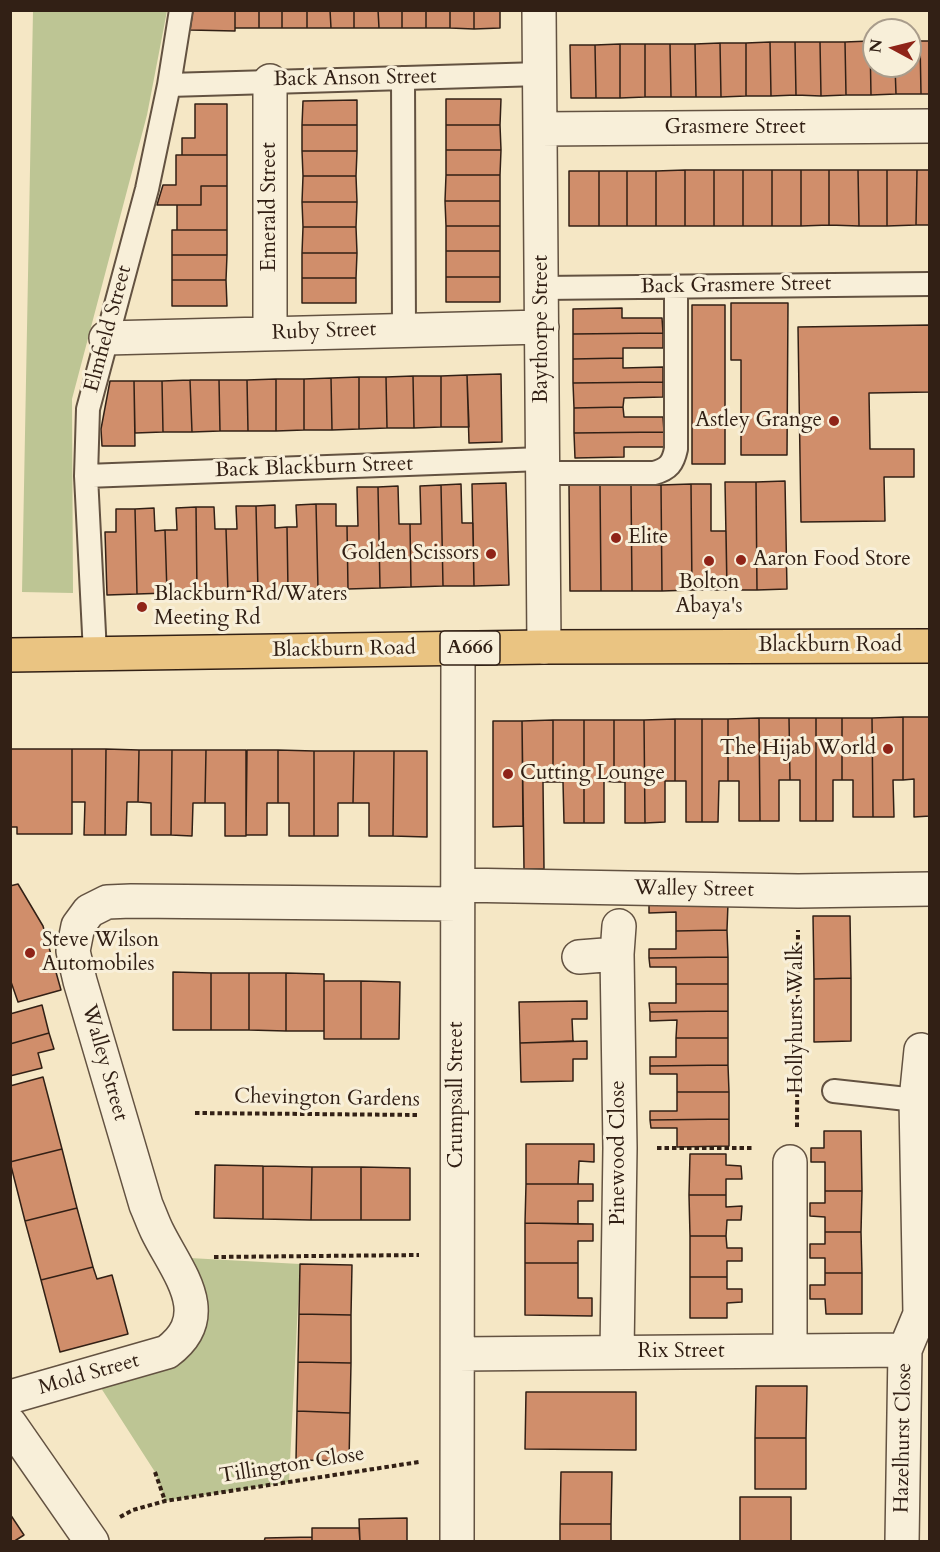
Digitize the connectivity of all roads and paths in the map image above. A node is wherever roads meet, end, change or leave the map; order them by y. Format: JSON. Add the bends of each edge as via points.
{"nodes":[{"id":1,"x":181,"y":10,"type":"edge"},
{"id":2,"x":539,"y":10,"type":"edge"},
{"id":3,"x":540,"y":74,"type":"junction"},
{"id":4,"x":403,"y":78,"type":"junction"},
{"id":5,"x":270,"y":81,"type":"junction"},
{"id":6,"x":169,"y":85,"type":"junction"},
{"id":7,"x":930,"y":126,"type":"edge"},
{"id":8,"x":540,"y":129,"type":"junction"},
{"id":9,"x":930,"y":284,"type":"edge"},
{"id":10,"x":676,"y":286,"type":"junction"},
{"id":11,"x":542,"y":288,"type":"junction"},
{"id":12,"x":542,"y":327,"type":"junction"},
{"id":13,"x":404,"y":330,"type":"junction"},
{"id":14,"x":270,"y":334,"type":"junction"},
{"id":15,"x":106,"y":338,"type":"junction"},
{"id":16,"x":542,"y":466,"type":"junction"},
{"id":17,"x":86,"y":476,"type":"junction"},
{"id":18,"x":930,"y":646,"type":"edge"},
{"id":19,"x":544,"y":647,"type":"junction"},
{"id":20,"x":458,"y":648,"type":"junction"},
{"id":21,"x":94,"y":653,"type":"junction"},
{"id":22,"x":10,"y":656,"type":"edge"},
{"id":23,"x":930,"y":889,"type":"edge"},
{"id":24,"x":798,"y":891,"type":"junction"},
{"id":25,"x":457,"y":895,"type":"junction"},
{"id":26,"x":579,"y":957,"type":"dead end"},
{"id":27,"x":921,"y":1050,"type":"dead end"},
{"id":28,"x":834,"y":1091,"type":"dead end"},
{"id":29,"x":916,"y":1100,"type":"junction"},
{"id":30,"x":195,"y":1113,"type":"dead end"},
{"id":31,"x":458,"y":1116,"type":"junction"},
{"id":32,"x":620,"y":1148,"type":"junction"},
{"id":33,"x":793,"y":1155,"type":"junction"},
{"id":34,"x":457,"y":1255,"type":"junction"},
{"id":35,"x":171,"y":1257,"type":"junction"},
{"id":36,"x":905,"y":1350,"type":"junction"},
{"id":37,"x":790,"y":1351,"type":"junction"},
{"id":38,"x":167,"y":1352,"type":"joint"},
{"id":39,"x":617,"y":1352,"type":"junction"},
{"id":40,"x":458,"y":1354,"type":"junction"},
{"id":41,"x":10,"y":1397,"type":"edge"},
{"id":42,"x":10,"y":1424,"type":"edge"},
{"id":43,"x":457,"y":1456,"type":"junction"},
{"id":44,"x":155,"y":1472,"type":"dead end"},
{"id":45,"x":165,"y":1501,"type":"junction"},
{"id":46,"x":133,"y":1510,"type":"dead end"},
{"id":47,"x":92,"y":1542,"type":"edge"},
{"id":48,"x":457,"y":1542,"type":"edge"},
{"id":49,"x":902,"y":1542,"type":"edge"}],
"edges":[{"from":1,"to":6,"type":"lane","name":"Elmfield Street"},
{"from":2,"to":3,"type":"street","name":"Baythorpe Street"},
{"from":3,"to":4,"type":"lane","name":"Back Anson Street"},
{"from":3,"to":8,"type":"street","name":"Baythorpe Street"},
{"from":4,"to":5,"type":"lane","name":"Back Anson Street"},
{"from":4,"to":13,"type":"lane"},
{"from":5,"to":6,"type":"lane","name":"Back Anson Street"},
{"from":5,"to":14,"type":"street","name":"Emerald Street"},
{"from":6,"to":15,"type":"lane","name":"Elmfield Street","via":[[147,189]]},
{"from":7,"to":8,"type":"street","name":"Grasmere Street"},
{"from":8,"to":11,"type":"street","name":"Baythorpe Street"},
{"from":9,"to":10,"type":"lane","name":"Back Grasmere Street"},
{"from":10,"to":11,"type":"lane","name":"Back Grasmere Street"},
{"from":10,"to":16,"type":"lane","name":"Back Blackburn Street","via":[[676,449],[670,466],[654,473]]},
{"from":11,"to":12,"type":"street","name":"Baythorpe Street"},
{"from":12,"to":13,"type":"street","name":"Ruby Street"},
{"from":12,"to":16,"type":"street","name":"Baythorpe Street"},
{"from":13,"to":14,"type":"street","name":"Ruby Street"},
{"from":14,"to":15,"type":"street","name":"Ruby Street"},
{"from":15,"to":17,"type":"lane","name":"Elmfield Street","via":[[88,409]]},
{"from":16,"to":17,"type":"lane","name":"Back Blackburn Street"},
{"from":16,"to":19,"type":"street","name":"Baythorpe Street"},
{"from":17,"to":21,"type":"lane","name":"Elmfield Street"},
{"from":18,"to":19,"type":"highway","name":"Blackburn Road","number":"A666"},
{"from":19,"to":20,"type":"highway","name":"Blackburn Road","number":"A666"},
{"from":20,"to":21,"type":"highway","name":"Blackburn Road","number":"A666"},
{"from":20,"to":25,"type":"street","name":"Crumpsall Street"},
{"from":21,"to":22,"type":"highway","name":"Blackburn Road","number":"A666"},
{"from":23,"to":24,"type":"street","name":"Walley Street"},
{"from":24,"to":25,"type":"street","name":"Walley Street"},
{"from":24,"to":33,"type":"path","name":"Hollyhurst Walk"},
{"from":25,"to":31,"type":"street","name":"Crumpsall Street"},
{"from":25,"to":35,"type":"street","name":"Walley Street","via":[[106,902],[89,911],[78,926],[73,951],[80,981],[146,1205]]},
{"from":26,"to":32,"type":"street","name":"Pinewood Close","via":[[618,940]]},
{"from":27,"to":29,"type":"street","name":"Hazelhurst Close"},
{"from":28,"to":29,"type":"lane"},
{"from":29,"to":36,"type":"street","name":"Hazelhurst Close","via":[[920,1314]]},
{"from":30,"to":31,"type":"path","name":"Chevington Gardens"},
{"from":31,"to":34,"type":"street","name":"Crumpsall Street"},
{"from":32,"to":33,"type":"path"},
{"from":32,"to":39,"type":"street","name":"Pinewood Close"},
{"from":33,"to":37,"type":"street"},
{"from":34,"to":35,"type":"path"},
{"from":34,"to":40,"type":"street","name":"Crumpsall Street"},
{"from":35,"to":38,"type":"street","name":"Walley Street","via":[[189,1291],[191,1310],[189,1326],[180,1343]]},
{"from":36,"to":37,"type":"street","name":"Rix Street"},
{"from":36,"to":49,"type":"street","name":"Hazelhurst Close"},
{"from":37,"to":39,"type":"street","name":"Rix Street"},
{"from":38,"to":41,"type":"street","name":"Mold Street"},
{"from":39,"to":40,"type":"street","name":"Rix Street"},
{"from":40,"to":43,"type":"street","name":"Crumpsall Street"},
{"from":42,"to":47,"type":"street"},
{"from":43,"to":45,"type":"path","name":"Tillington Close"},
{"from":43,"to":48,"type":"street","name":"Crumpsall Street"},
{"from":44,"to":45,"type":"path"},
{"from":45,"to":46,"type":"path","name":"Tillington Close"}]}
